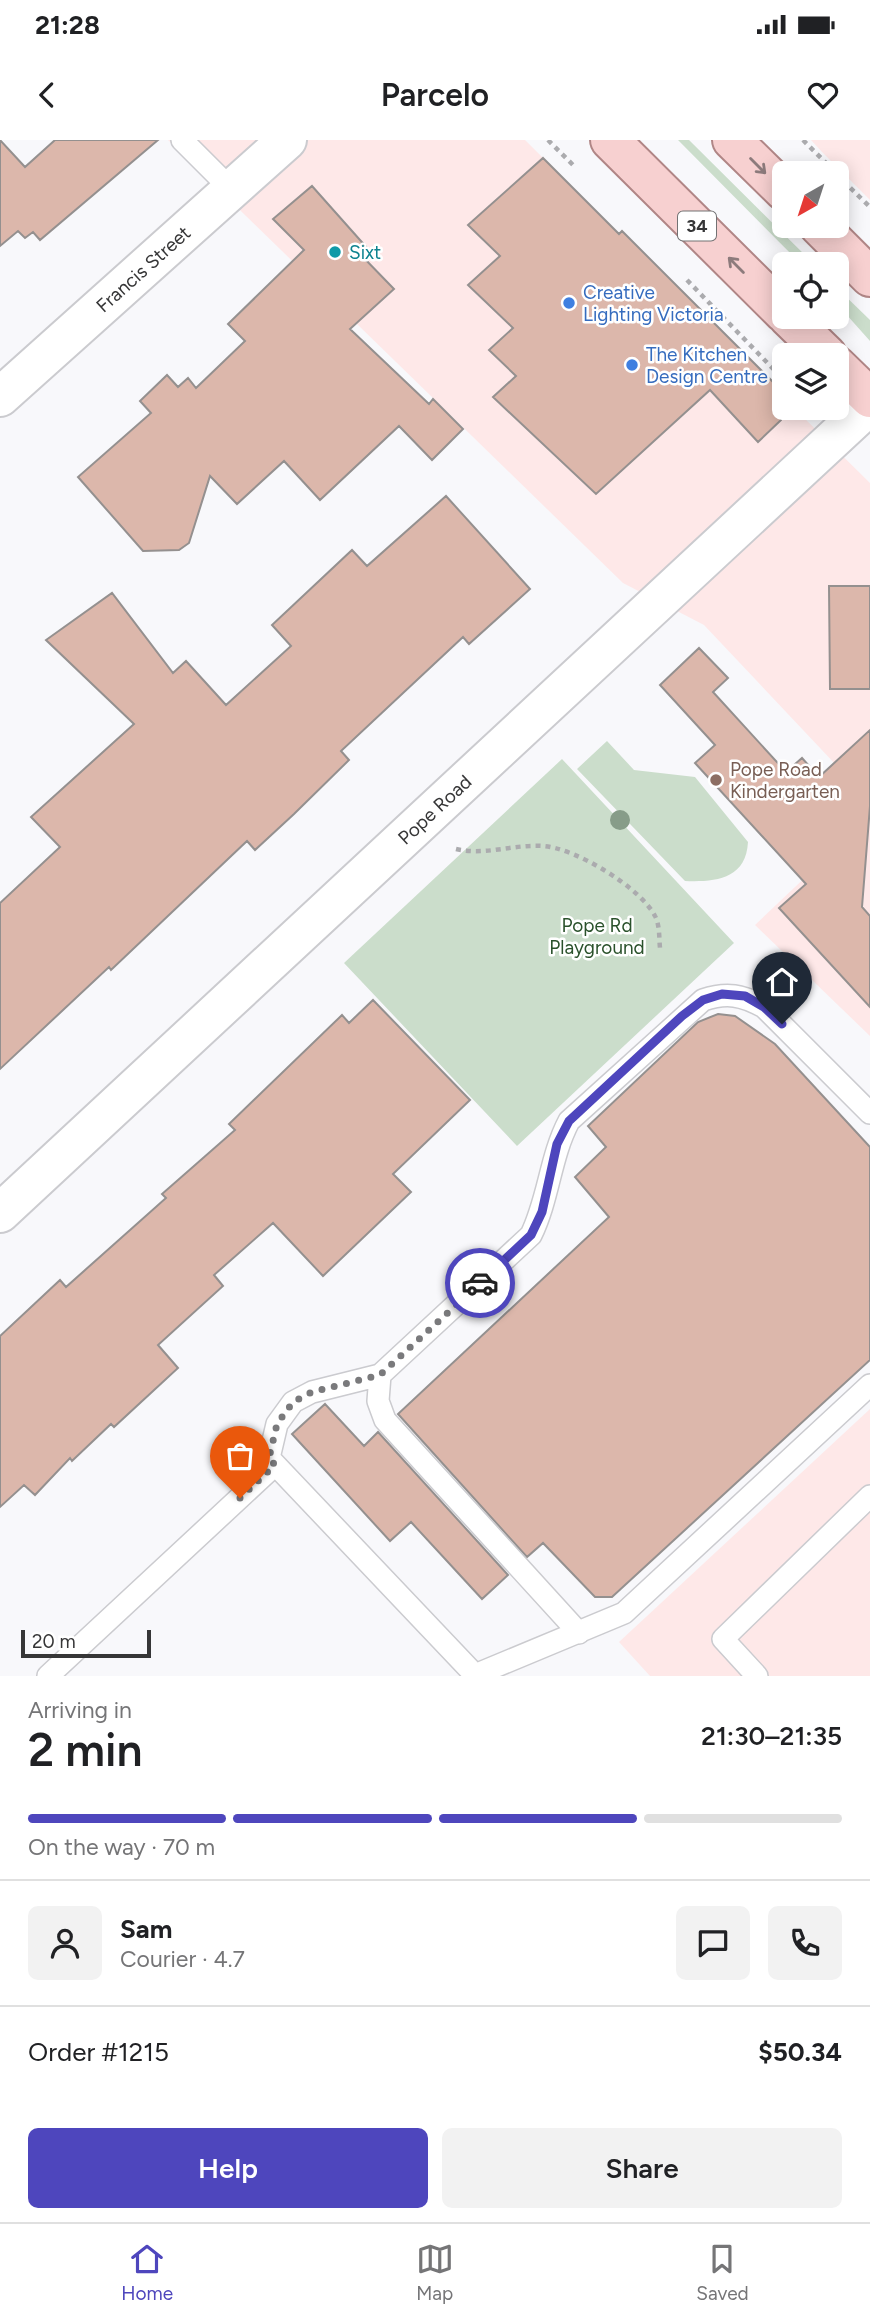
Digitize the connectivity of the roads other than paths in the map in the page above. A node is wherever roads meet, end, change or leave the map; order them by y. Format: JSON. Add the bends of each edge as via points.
{"nodes":[{"id":1,"x":182,"y":140,"type":"edge"},
{"id":2,"x":287,"y":140,"type":"edge"},
{"id":3,"x":610,"y":140,"type":"edge"},
{"id":4,"x":732,"y":140,"type":"edge"},
{"id":5,"x":772,"y":179,"type":"edge"},
{"id":6,"x":232,"y":190,"type":"junction"},
{"id":7,"x":831,"y":238,"type":"edge"},
{"id":8,"x":870,"y":276,"type":"edge"},
{"id":9,"x":772,"y":301,"type":"edge"},
{"id":10,"x":800,"y":329,"type":"edge"},
{"id":11,"x":815,"y":343,"type":"edge"},
{"id":12,"x":849,"y":378,"type":"edge"},
{"id":13,"x":0,"y":397,"type":"edge"},
{"id":14,"x":870,"y":398,"type":"edge"},
{"id":15,"x":870,"y":405,"type":"edge"},
{"id":16,"x":870,"y":1114,"type":"edge"},
{"id":17,"x":0,"y":1213,"type":"edge"},
{"id":18,"x":380,"y":1375,"type":"junction"},
{"id":19,"x":870,"y":1385,"type":"edge"},
{"id":20,"x":275,"y":1465,"type":"junction"},
{"id":21,"x":870,"y":1496,"type":"edge"},
{"id":22,"x":579,"y":1633,"type":"junction"},
{"id":23,"x":48,"y":1676,"type":"edge"},
{"id":24,"x":475,"y":1676,"type":"edge"},
{"id":25,"x":757,"y":1676,"type":"edge"}],
"edges":[{"from":1,"to":6,"type":"lane"},
{"from":2,"to":6,"type":"street","name":"Francis Street"},
{"from":9,"to":3,"type":"main road","number":"34","one_way":true},
{"from":4,"to":5,"type":"main road","one_way":true},
{"from":6,"to":13,"type":"street","name":"Francis Street"},
{"from":7,"to":8,"type":"main road"},
{"from":10,"to":11,"type":"main road"},
{"from":12,"to":14,"type":"main road"},
{"from":15,"to":17,"type":"street","name":"Pope Road"},
{"from":16,"to":18,"type":"lane","via":[[764,1007],[745,996],[722,994],[703,1000],[569,1121],[557,1144],[542,1212],[531,1235]]},
{"from":18,"to":20,"type":"lane","via":[[312,1392],[293,1402],[277,1424],[269,1458]]},
{"from":18,"to":22,"type":"lane","via":[[378,1401],[385,1420]]},
{"from":19,"to":22,"type":"lane","via":[[624,1613]]},
{"from":20,"to":23,"type":"lane"},
{"from":20,"to":24,"type":"lane"},
{"from":21,"to":25,"type":"lane","via":[[723,1639]]},
{"from":22,"to":24,"type":"lane"}]}
